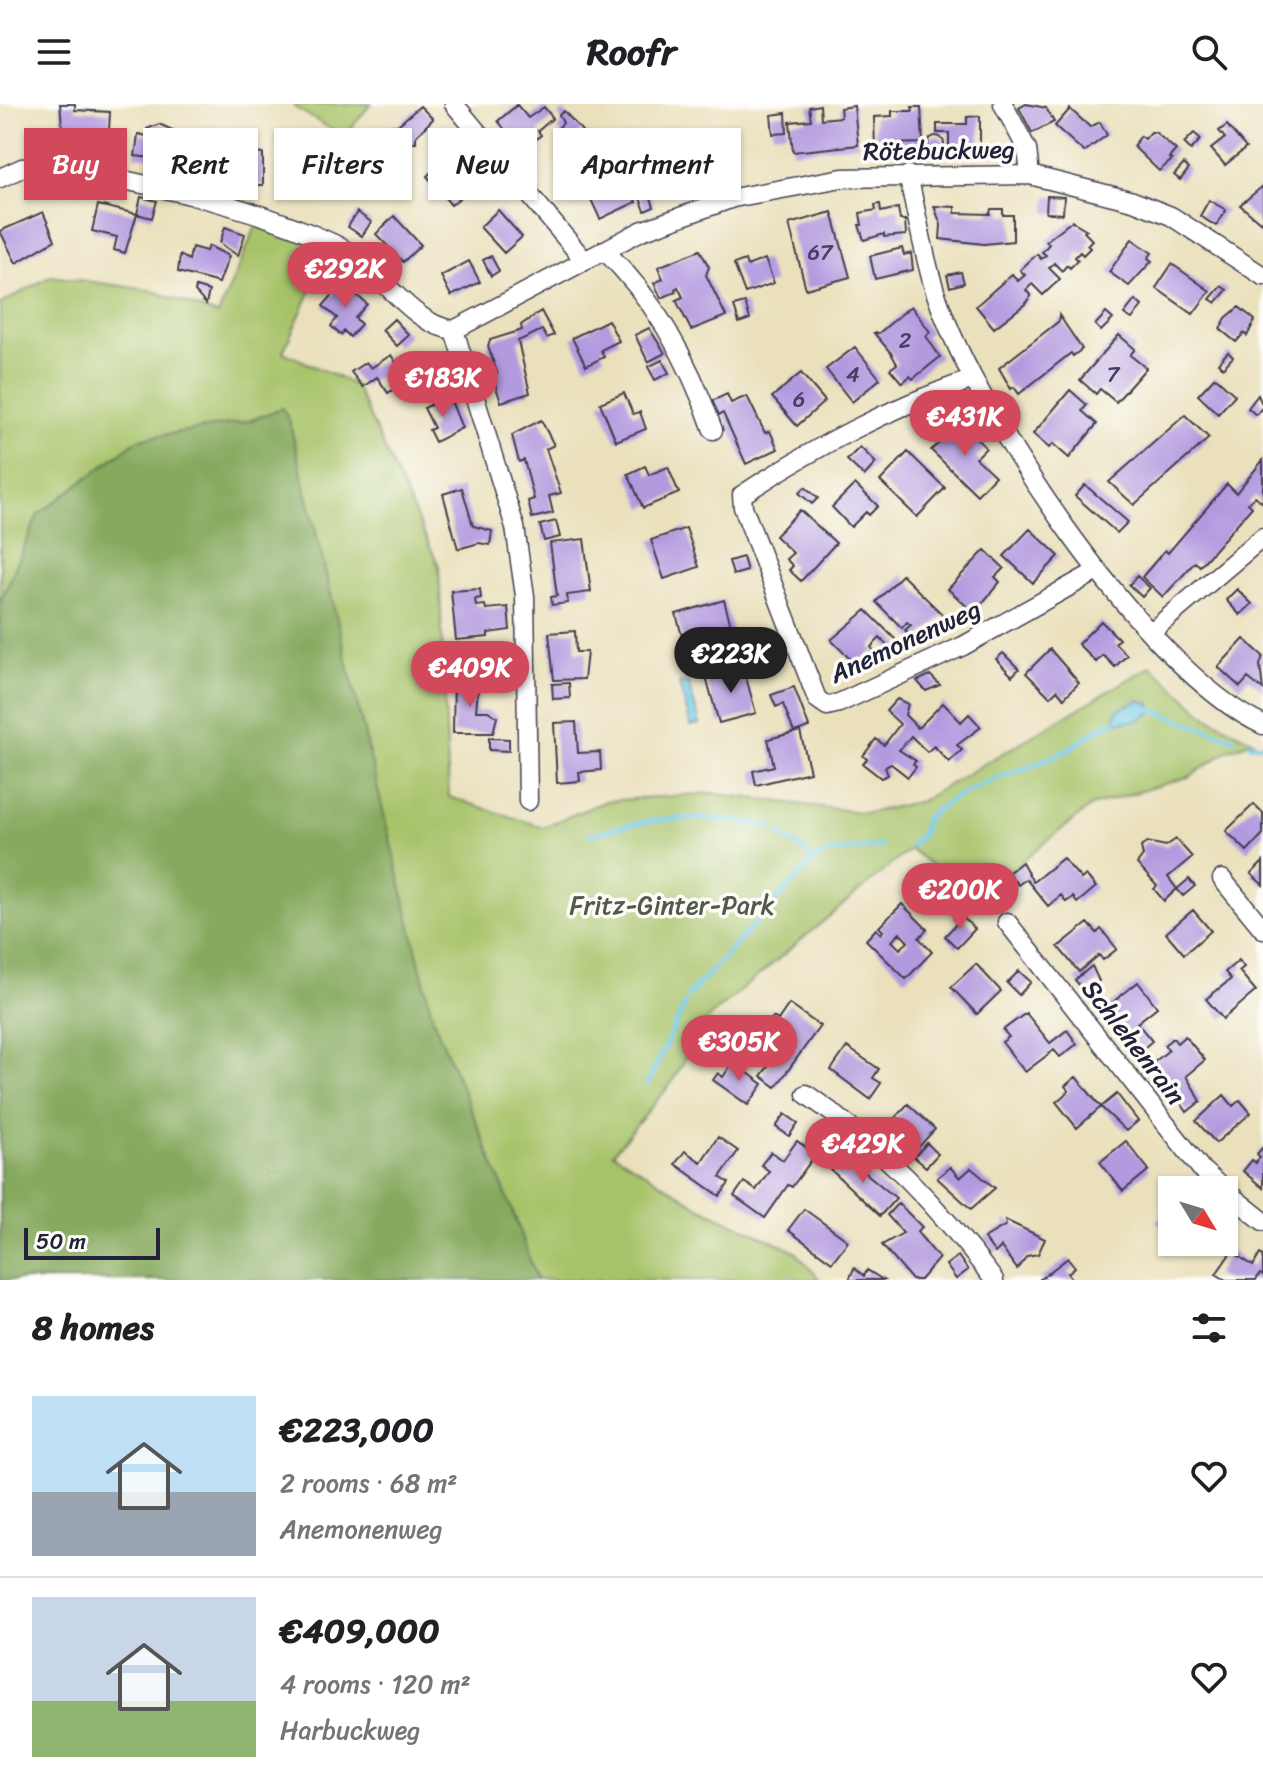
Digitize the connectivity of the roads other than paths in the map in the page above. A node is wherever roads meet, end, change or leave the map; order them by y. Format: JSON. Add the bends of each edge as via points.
{"nodes":[{"id":1,"x":454,"y":104,"type":"edge"},
{"id":2,"x":1003,"y":104,"type":"edge"},
{"id":3,"x":908,"y":175,"type":"junction"},
{"id":4,"x":1030,"y":175,"type":"junction"},
{"id":5,"x":0,"y":178,"type":"edge"},
{"id":6,"x":604,"y":250,"type":"junction"},
{"id":7,"x":584,"y":260,"type":"junction"},
{"id":8,"x":1263,"y":276,"type":"edge"},
{"id":9,"x":454,"y":330,"type":"junction"},
{"id":10,"x":973,"y":379,"type":"junction"},
{"id":11,"x":713,"y":430,"type":"dead end"},
{"id":12,"x":1263,"y":537,"type":"edge"},
{"id":13,"x":1097,"y":571,"type":"junction"},
{"id":14,"x":1151,"y":632,"type":"junction"},
{"id":15,"x":1263,"y":725,"type":"edge"},
{"id":16,"x":528,"y":801,"type":"dead end"},
{"id":17,"x":1222,"y":879,"type":"dead end"},
{"id":18,"x":1007,"y":922,"type":"dead end"},
{"id":19,"x":1263,"y":929,"type":"edge"},
{"id":20,"x":806,"y":1094,"type":"dead end"},
{"id":21,"x":1209,"y":1176,"type":"edge"},
{"id":22,"x":1238,"y":1201,"type":"edge"},
{"id":23,"x":1263,"y":1221,"type":"edge"},
{"id":24,"x":994,"y":1280,"type":"edge"}],
"edges":[{"from":1,"to":7,"type":"street"},
{"from":2,"to":4,"type":"street","via":[[1027,149]]},
{"from":3,"to":4,"type":"street","name":"Rötebuckweg"},
{"from":3,"to":6,"type":"street","name":"Rötebuckweg","via":[[820,181],[733,198]]},
{"from":3,"to":10,"type":"street","via":[[932,282]]},
{"from":4,"to":8,"type":"street","name":"Rötebuckweg","via":[[1171,216]]},
{"from":5,"to":9,"type":"street","via":[[22,168],[49,165],[240,206],[354,255],[422,320]]},
{"from":6,"to":7,"type":"street","name":"Rötebuckweg"},
{"from":6,"to":11,"type":"street","via":[[671,335]]},
{"from":7,"to":9,"type":"street","name":"Rötebuckweg"},
{"from":9,"to":16,"type":"street","via":[[515,527],[525,596]]},
{"from":10,"to":13,"type":"street"},
{"from":10,"to":13,"type":"street","name":"Anemonenweg","via":[[848,429],[742,495],[817,699],[827,706],[839,703],[963,646]]},
{"from":12,"to":14,"type":"street"},
{"from":13,"to":14,"type":"street"},
{"from":14,"to":15,"type":"street","via":[[1211,691]]},
{"from":17,"to":19,"type":"street"},
{"from":18,"to":21,"type":"street","name":"Schlehenrain"},
{"from":20,"to":24,"type":"street","via":[[851,1125],[924,1192]]},
{"from":22,"to":23,"type":"street","name":"Schlehenrain"}]}
